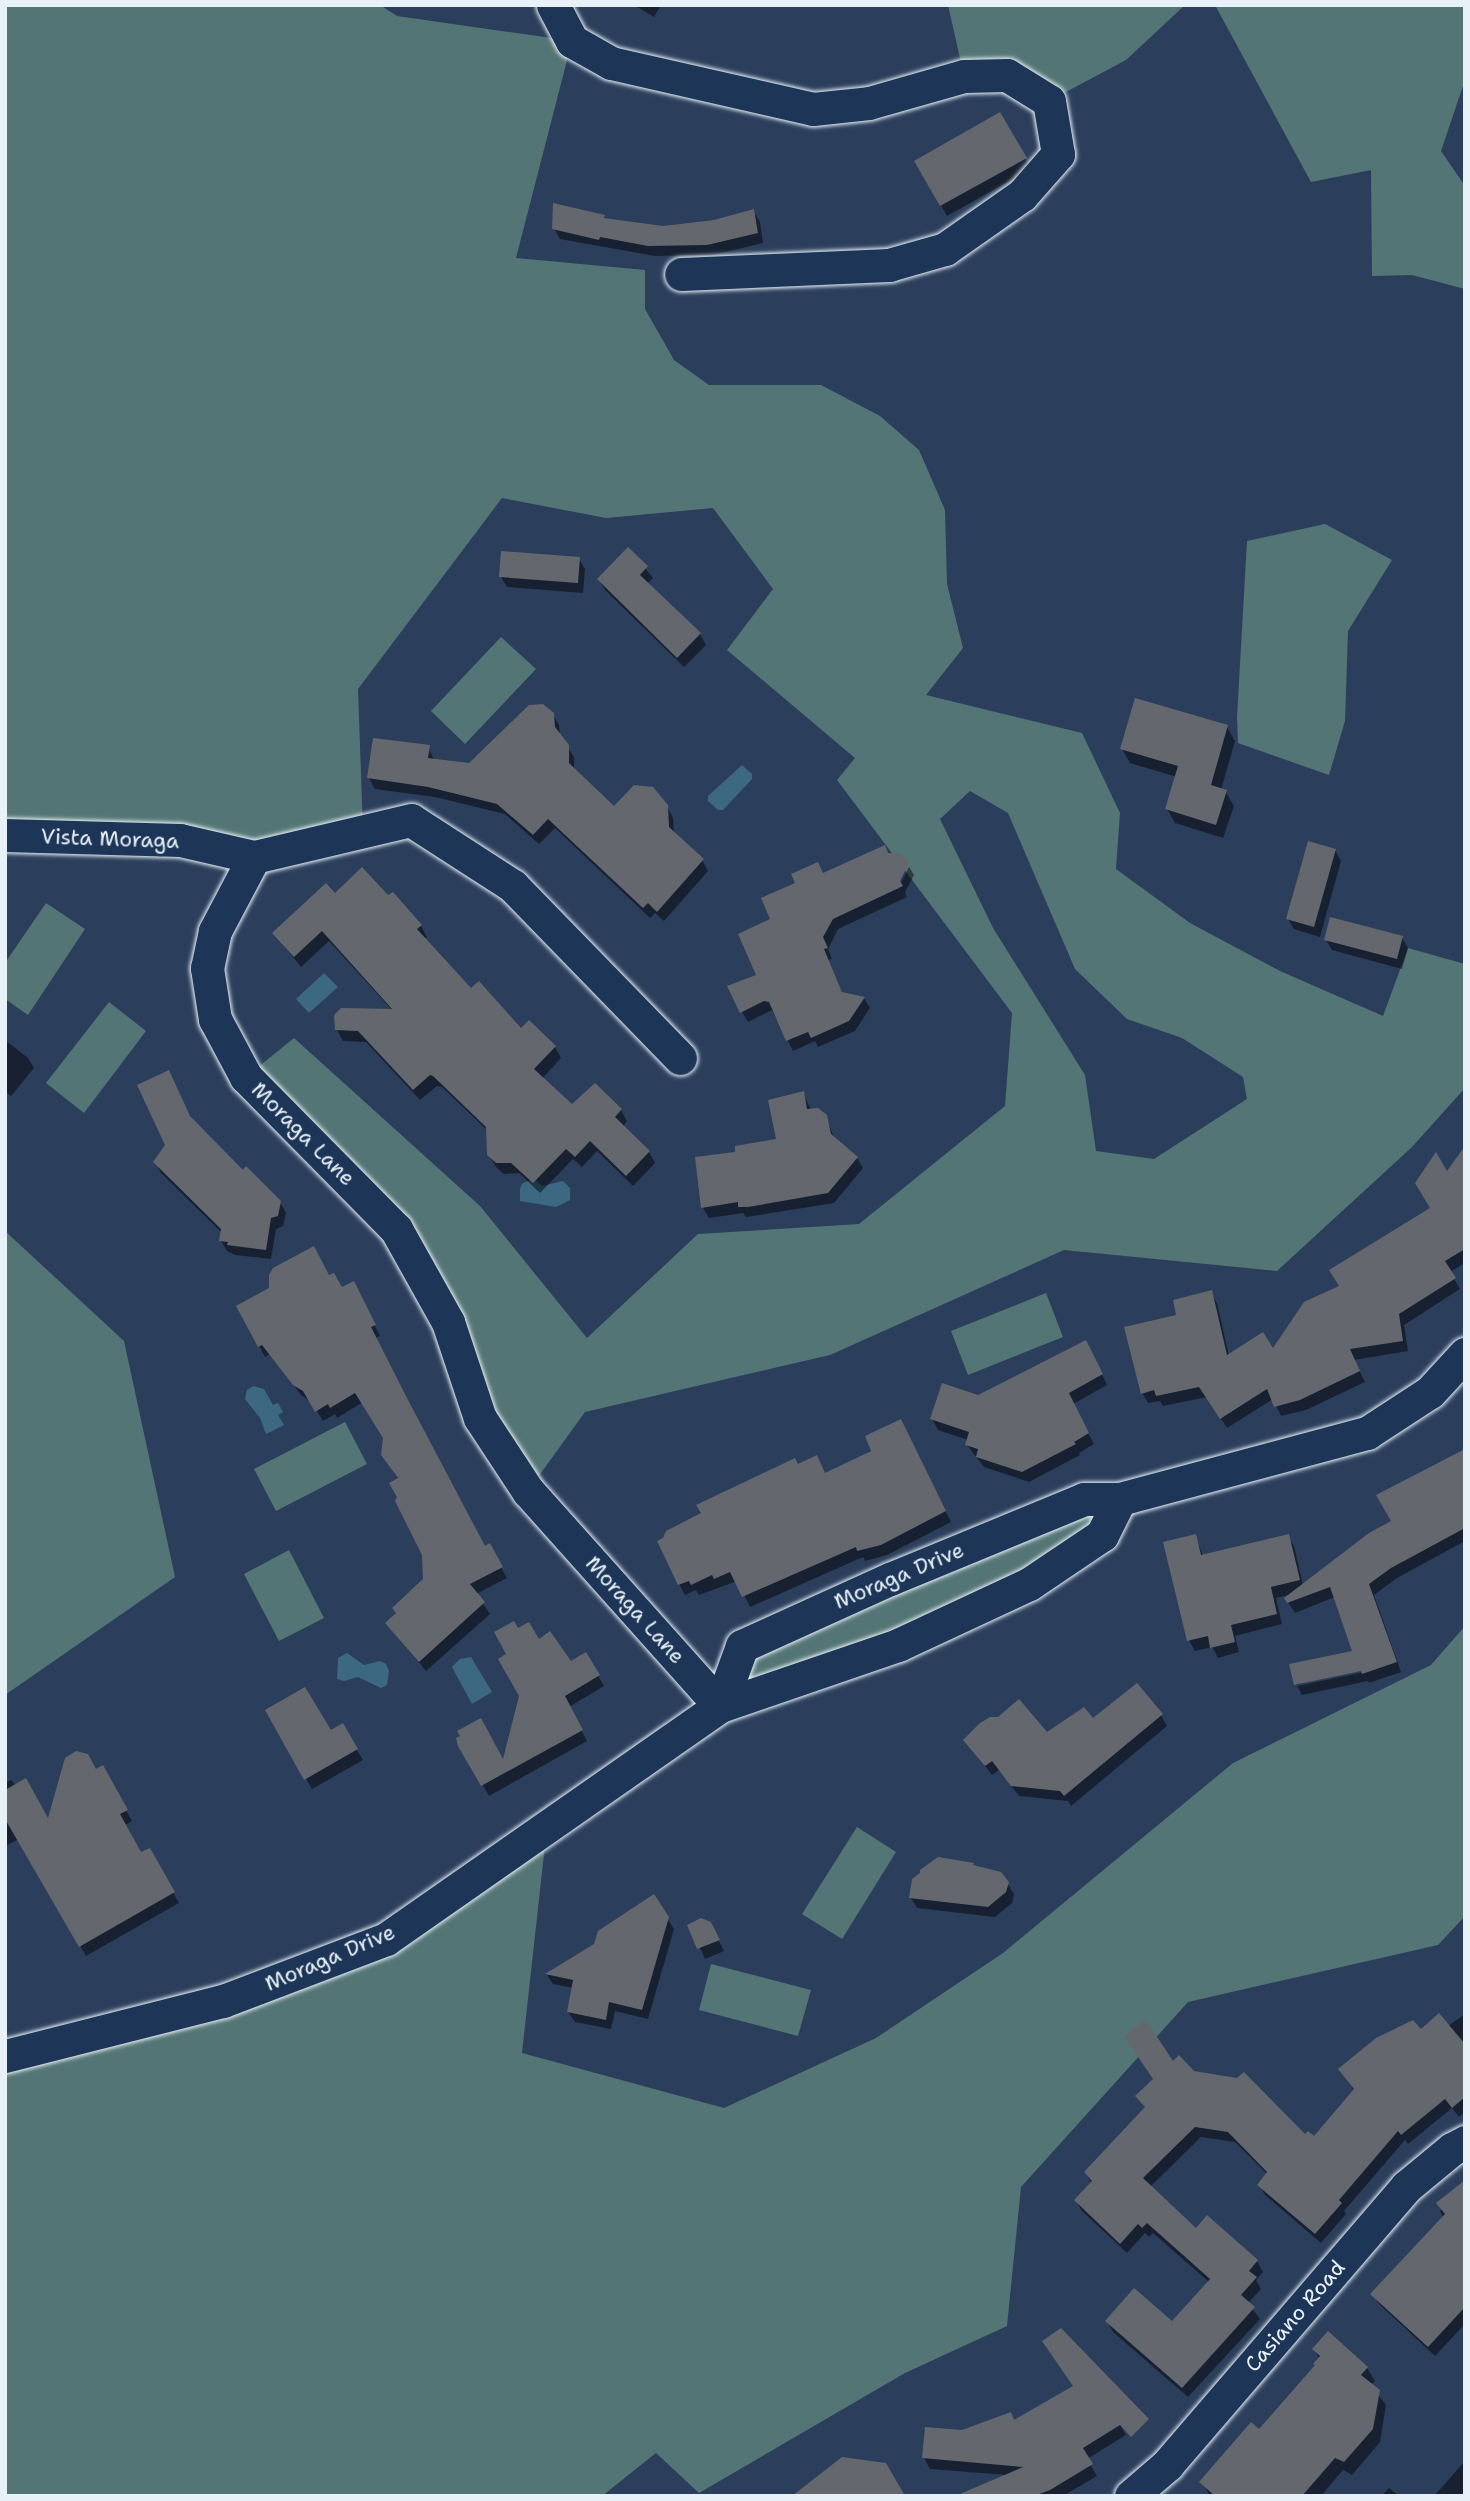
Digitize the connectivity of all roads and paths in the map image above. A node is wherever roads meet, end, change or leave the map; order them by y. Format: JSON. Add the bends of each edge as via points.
{"nodes":[{"id":1,"x":553,"y":5,"type":"edge"},
{"id":2,"x":681,"y":274,"type":"dead end"},
{"id":3,"x":5,"y":835,"type":"edge"},
{"id":4,"x":254,"y":857,"type":"junction"},
{"id":5,"x":680,"y":1058,"type":"dead end"},
{"id":6,"x":1465,"y":1354,"type":"edge"},
{"id":7,"x":1120,"y":1499,"type":"junction"},
{"id":8,"x":720,"y":1706,"type":"junction"},
{"id":9,"x":5,"y":2056,"type":"edge"},
{"id":10,"x":1465,"y":2142,"type":"edge"},
{"id":11,"x":1131,"y":2496,"type":"edge"}],
"edges":[{"from":1,"to":2,"type":"street","via":[[572,41],[611,63],[813,109],[869,103],[964,76],[1007,75],[1049,101],[1058,154],[1022,195],[945,249],[889,265]]},
{"from":3,"to":4,"type":"street","name":"Vista Moraga","via":[[180,840]]},
{"from":4,"to":5,"type":"street","via":[[411,820],[513,886]]},
{"from":4,"to":8,"type":"street","name":"Moraga Lane","via":[[215,931],[207,968],[215,1019],[246,1077],[396,1229],[448,1322],[480,1418],[527,1491]]},
{"from":6,"to":7,"type":"street","name":"Moraga Drive","via":[[1430,1392],[1367,1433]]},
{"from":7,"to":8,"type":"street","name":"Moraga Drive","via":[[1102,1535],[1029,1584],[898,1646]]},
{"from":7,"to":8,"type":"street","name":"Moraga Drive","via":[[1084,1499],[890,1578],[742,1646]]},
{"from":8,"to":9,"type":"street","name":"Moraga Drive","via":[[386,1939],[223,2001]]},
{"from":10,"to":11,"type":"street","name":"Casiano Road","via":[[1406,2187],[1167,2465]]}]}
